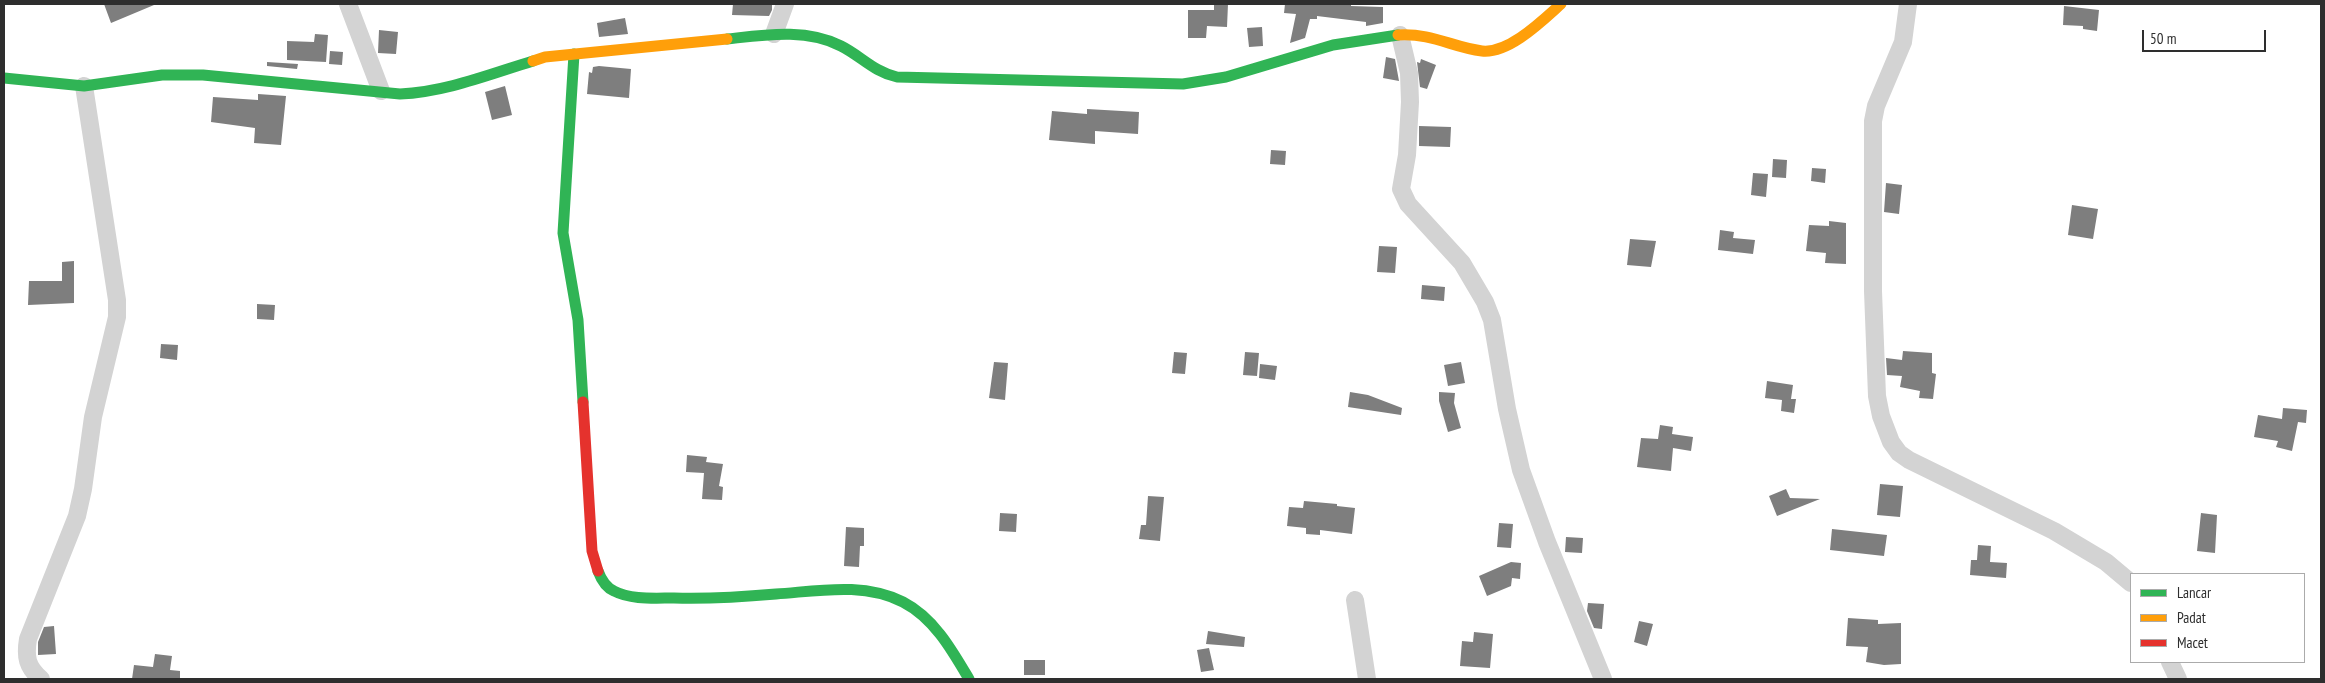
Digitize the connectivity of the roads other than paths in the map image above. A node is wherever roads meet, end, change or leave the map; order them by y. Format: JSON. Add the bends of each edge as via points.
{"nodes":[{"id":1,"x":348,"y":4,"type":"edge"},
{"id":2,"x":785,"y":4,"type":"edge"},
{"id":3,"x":1561,"y":4,"type":"edge"},
{"id":4,"x":1908,"y":4,"type":"edge"},
{"id":5,"x":774,"y":34,"type":"junction"},
{"id":6,"x":1400,"y":35,"type":"junction"},
{"id":7,"x":574,"y":54,"type":"junction"},
{"id":8,"x":4,"y":78,"type":"edge"},
{"id":9,"x":84,"y":86,"type":"junction"},
{"id":10,"x":381,"y":91,"type":"junction"},
{"id":11,"x":2130,"y":582,"type":"edge"},
{"id":12,"x":1355,"y":600,"type":"dead end"},
{"id":13,"x":2170,"y":663,"type":"edge"},
{"id":14,"x":41,"y":679,"type":"edge"},
{"id":15,"x":969,"y":679,"type":"edge"},
{"id":16,"x":1366,"y":679,"type":"edge"},
{"id":17,"x":1603,"y":679,"type":"edge"},
{"id":18,"x":2178,"y":679,"type":"edge"}],
"edges":[{"from":1,"to":10,"type":"street"},
{"from":2,"to":5,"type":"street"},
{"from":3,"to":6,"type":"street","via":[[1527,34],[1495,50],[1483,51],[1425,35]]},
{"from":4,"to":11,"type":"street","via":[[1903,42],[1873,120],[1875,355],[1877,396],[1886,430],[1899,453],[1909,460],[2054,531],[2106,562]]},
{"from":5,"to":6,"type":"street","via":[[831,42],[846,48],[883,75],[897,77],[1167,85],[1212,80],[1333,45]]},
{"from":5,"to":7,"type":"street"},
{"from":6,"to":17,"type":"street","via":[[1409,73],[1410,102],[1401,189],[1408,204],[1462,263],[1485,302],[1492,320],[1521,470]]},
{"from":7,"to":10,"type":"street","via":[[532,60],[421,93]]},
{"from":7,"to":15,"type":"street","via":[[563,232],[578,320],[592,551],[598,574],[611,591],[636,598],[845,589],[886,593],[909,604],[925,618],[957,656]]},
{"from":8,"to":9,"type":"street"},
{"from":9,"to":10,"type":"street","via":[[162,75],[203,75]]},
{"from":9,"to":14,"type":"street","via":[[117,317],[93,417],[77,516],[28,640],[28,666]]},
{"from":12,"to":16,"type":"street"},
{"from":13,"to":18,"type":"street"}]}
